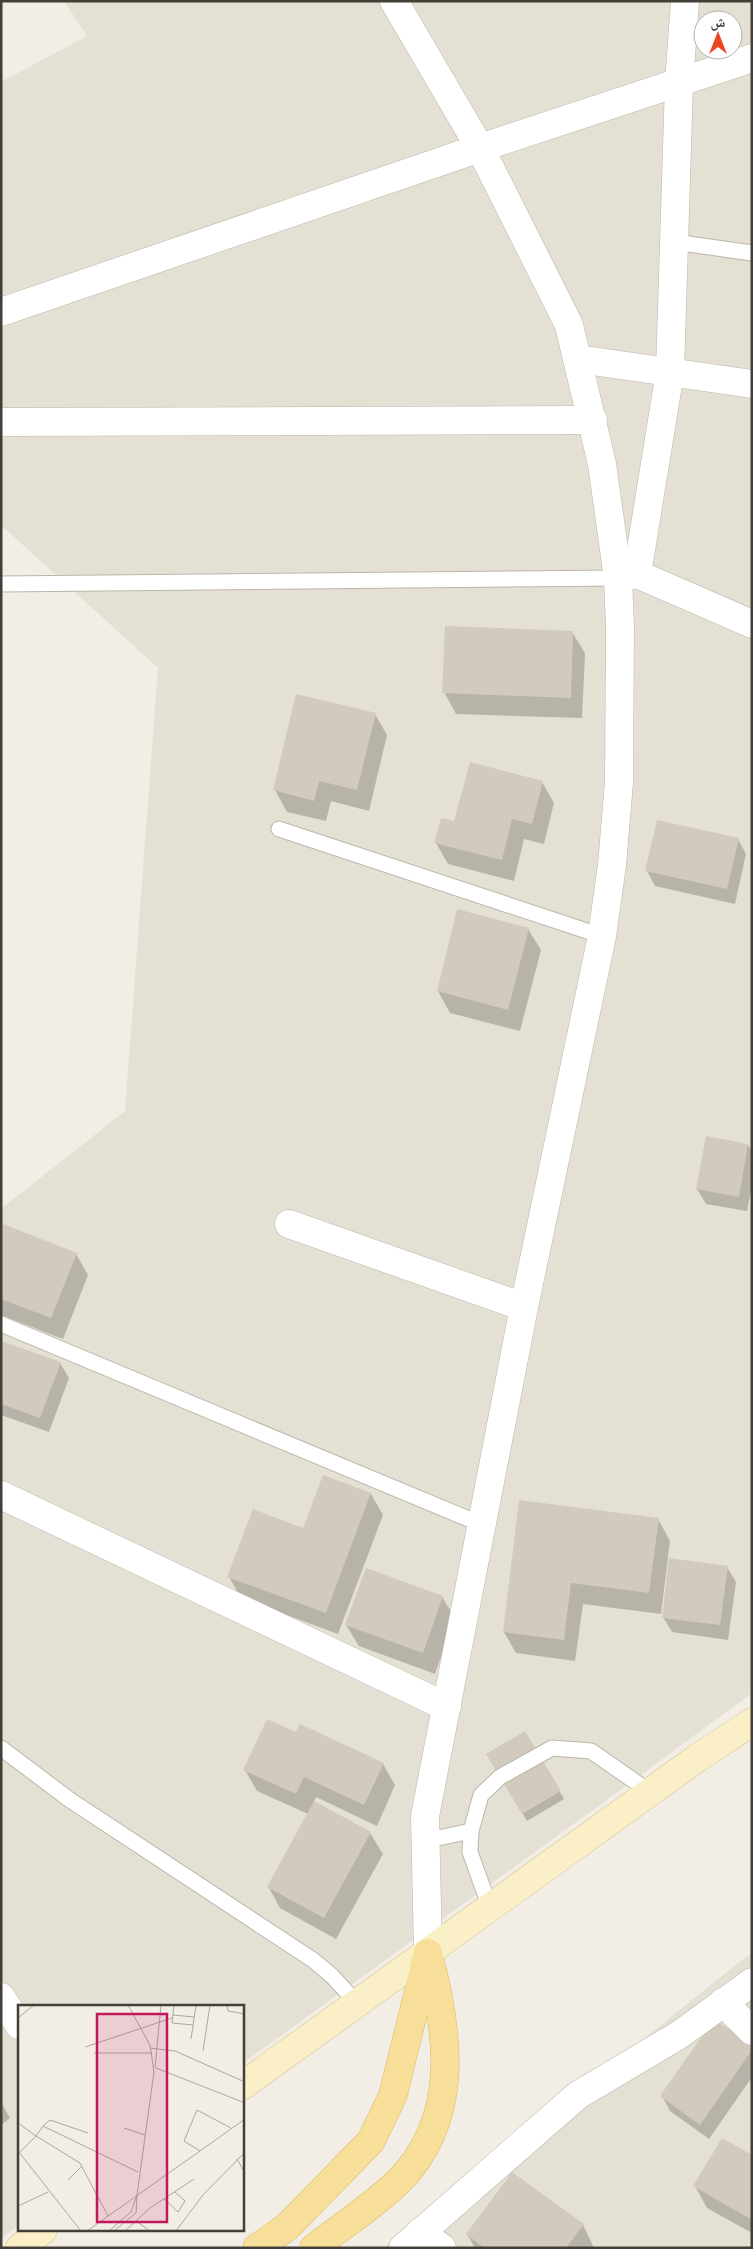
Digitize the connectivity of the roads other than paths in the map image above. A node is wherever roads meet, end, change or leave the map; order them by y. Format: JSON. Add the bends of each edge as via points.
{"nodes":[{"id":1,"x":685,"y":1,"type":"edge"},
{"id":2,"x":398,"y":4,"type":"edge"},
{"id":3,"x":752,"y":58,"type":"edge"},
{"id":4,"x":679,"y":83,"type":"junction"},
{"id":5,"x":480,"y":148,"type":"junction"},
{"id":6,"x":674,"y":242,"type":"junction"},
{"id":7,"x":752,"y":254,"type":"edge"},
{"id":8,"x":1,"y":312,"type":"edge"},
{"id":9,"x":578,"y":359,"type":"junction"},
{"id":10,"x":670,"y":372,"type":"junction"},
{"id":11,"x":752,"y":384,"type":"edge"},
{"id":12,"x":593,"y":420,"type":"junction"},
{"id":13,"x":1,"y":422,"type":"edge"},
{"id":14,"x":627,"y":576,"type":"junction"},
{"id":15,"x":1,"y":584,"type":"edge"},
{"id":16,"x":752,"y":624,"type":"edge"},
{"id":17,"x":279,"y":830,"type":"dead end"},
{"id":18,"x":602,"y":936,"type":"junction"},
{"id":19,"x":289,"y":1224,"type":"dead end"},
{"id":20,"x":524,"y":1307,"type":"junction"},
{"id":21,"x":1,"y":1324,"type":"edge"},
{"id":22,"x":1,"y":1495,"type":"edge"},
{"id":23,"x":483,"y":1525,"type":"junction"},
{"id":24,"x":447,"y":1707,"type":"junction"},
{"id":25,"x":752,"y":1722,"type":"edge"},
{"id":26,"x":1,"y":1748,"type":"edge"},
{"id":27,"x":650,"y":1792,"type":"junction"},
{"id":28,"x":471,"y":1830,"type":"junction"},
{"id":29,"x":424,"y":1841,"type":"junction"},
{"id":30,"x":490,"y":1908,"type":"junction"},
{"id":31,"x":428,"y":1953,"type":"junction"},
{"id":32,"x":752,"y":1982,"type":"edge"},
{"id":33,"x":1,"y":1997,"type":"edge"},
{"id":34,"x":723,"y":2002,"type":"junction"},
{"id":35,"x":358,"y":2004,"type":"junction"},
{"id":36,"x":18,"y":2023,"type":"edge"},
{"id":37,"x":752,"y":2031,"type":"edge"},
{"id":38,"x":244,"y":2085,"type":"edge"},
{"id":39,"x":40,"y":2232,"type":"edge"},
{"id":40,"x":422,"y":2242,"type":"edge"},
{"id":41,"x":20,"y":2248,"type":"edge"},
{"id":42,"x":257,"y":2248,"type":"edge"},
{"id":43,"x":314,"y":2248,"type":"edge"}],
"edges":[{"from":1,"to":4,"type":"street"},
{"from":2,"to":5,"type":"street"},
{"from":3,"to":4,"type":"street"},
{"from":4,"to":5,"type":"street"},
{"from":4,"to":6,"type":"street"},
{"from":5,"to":8,"type":"street"},
{"from":5,"to":9,"type":"street","via":[[554,293]]},
{"from":6,"to":7,"type":"lane"},
{"from":6,"to":10,"type":"street"},
{"from":9,"to":10,"type":"street"},
{"from":9,"to":12,"type":"street"},
{"from":10,"to":11,"type":"street"},
{"from":10,"to":14,"type":"street"},
{"from":12,"to":13,"type":"street"},
{"from":12,"to":14,"type":"street"},
{"from":14,"to":15,"type":"lane"},
{"from":14,"to":16,"type":"street"},
{"from":14,"to":18,"type":"street","via":[[620,627],[618,782],[612,865]]},
{"from":17,"to":18,"type":"lane"},
{"from":18,"to":20,"type":"street"},
{"from":19,"to":20,"type":"street"},
{"from":20,"to":23,"type":"street"},
{"from":21,"to":23,"type":"lane"},
{"from":22,"to":24,"type":"street"},
{"from":23,"to":24,"type":"street"},
{"from":24,"to":29,"type":"street","via":[[425,1816]]},
{"from":25,"to":27,"type":"main road"},
{"from":26,"to":35,"type":"lane","via":[[70,1800],[312,1960]]},
{"from":27,"to":28,"type":"lane","via":[[591,1751],[552,1748],[500,1777],[481,1795]]},
{"from":27,"to":30,"type":"main road"},
{"from":28,"to":29,"type":"lane"},
{"from":28,"to":30,"type":"lane","via":[[470,1852]]},
{"from":29,"to":31,"type":"street"},
{"from":30,"to":31,"type":"main road"},
{"from":31,"to":35,"type":"main road"},
{"from":31,"to":42,"type":"main road","via":[[393,2094],[371,2141],[287,2226]]},
{"from":31,"to":43,"type":"main road","via":[[440,2001],[447,2059],[443,2097],[426,2144],[399,2181]]},
{"from":32,"to":34,"type":"street"},
{"from":33,"to":36,"type":"street"},
{"from":34,"to":37,"type":"street"},
{"from":34,"to":40,"type":"street","via":[[679,2035],[578,2095]]},
{"from":35,"to":38,"type":"main road"},
{"from":39,"to":41,"type":"main road"}]}
